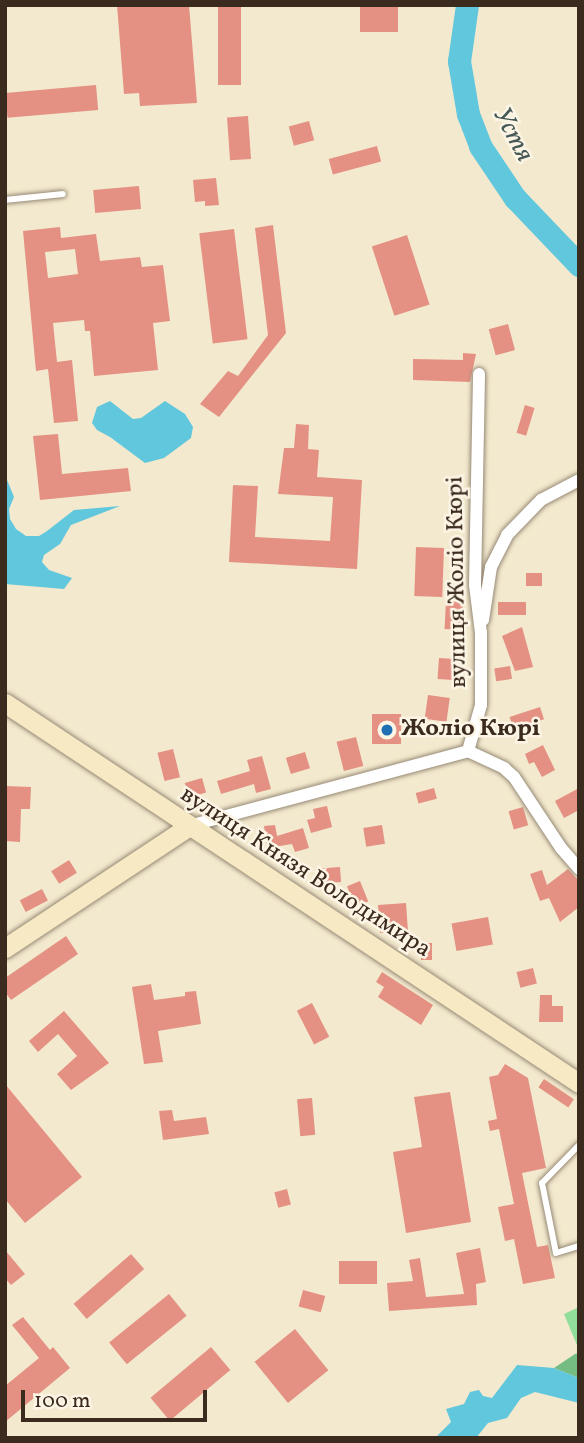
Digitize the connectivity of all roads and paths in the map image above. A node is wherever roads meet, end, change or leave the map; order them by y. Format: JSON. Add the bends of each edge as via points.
{"nodes":[{"id":1,"x":63,"y":194,"type":"dead end"},
{"id":2,"x":5,"y":200,"type":"edge"},
{"id":3,"x":479,"y":373,"type":"dead end"},
{"id":4,"x":579,"y":480,"type":"edge"},
{"id":5,"x":481,"y":634,"type":"junction"},
{"id":6,"x":5,"y":703,"type":"edge"},
{"id":7,"x":468,"y":751,"type":"junction"},
{"id":8,"x":189,"y":826,"type":"junction"},
{"id":9,"x":579,"y":869,"type":"edge"},
{"id":10,"x":5,"y":948,"type":"edge"},
{"id":11,"x":579,"y":1083,"type":"edge"},
{"id":12,"x":579,"y":1145,"type":"edge"},
{"id":13,"x":579,"y":1246,"type":"edge"}],
"edges":[{"from":1,"to":2,"type":"lane"},
{"from":3,"to":5,"type":"street","name":"вулиця Жоліо Кюрі","via":[[475,585]]},
{"from":4,"to":5,"type":"street","via":[[541,500],[506,535],[491,567]]},
{"from":5,"to":7,"type":"street","name":"вулиця Жоліо Кюрі","via":[[481,705]]},
{"from":6,"to":8,"type":"main road","name":"вулиця Князя Володимира"},
{"from":7,"to":8,"type":"street"},
{"from":7,"to":9,"type":"street","via":[[514,777]]},
{"from":8,"to":10,"type":"main road"},
{"from":8,"to":11,"type":"main road","name":"вулиця Князя Володимира"},
{"from":12,"to":13,"type":"lane","via":[[541,1183],[556,1253]]}]}
